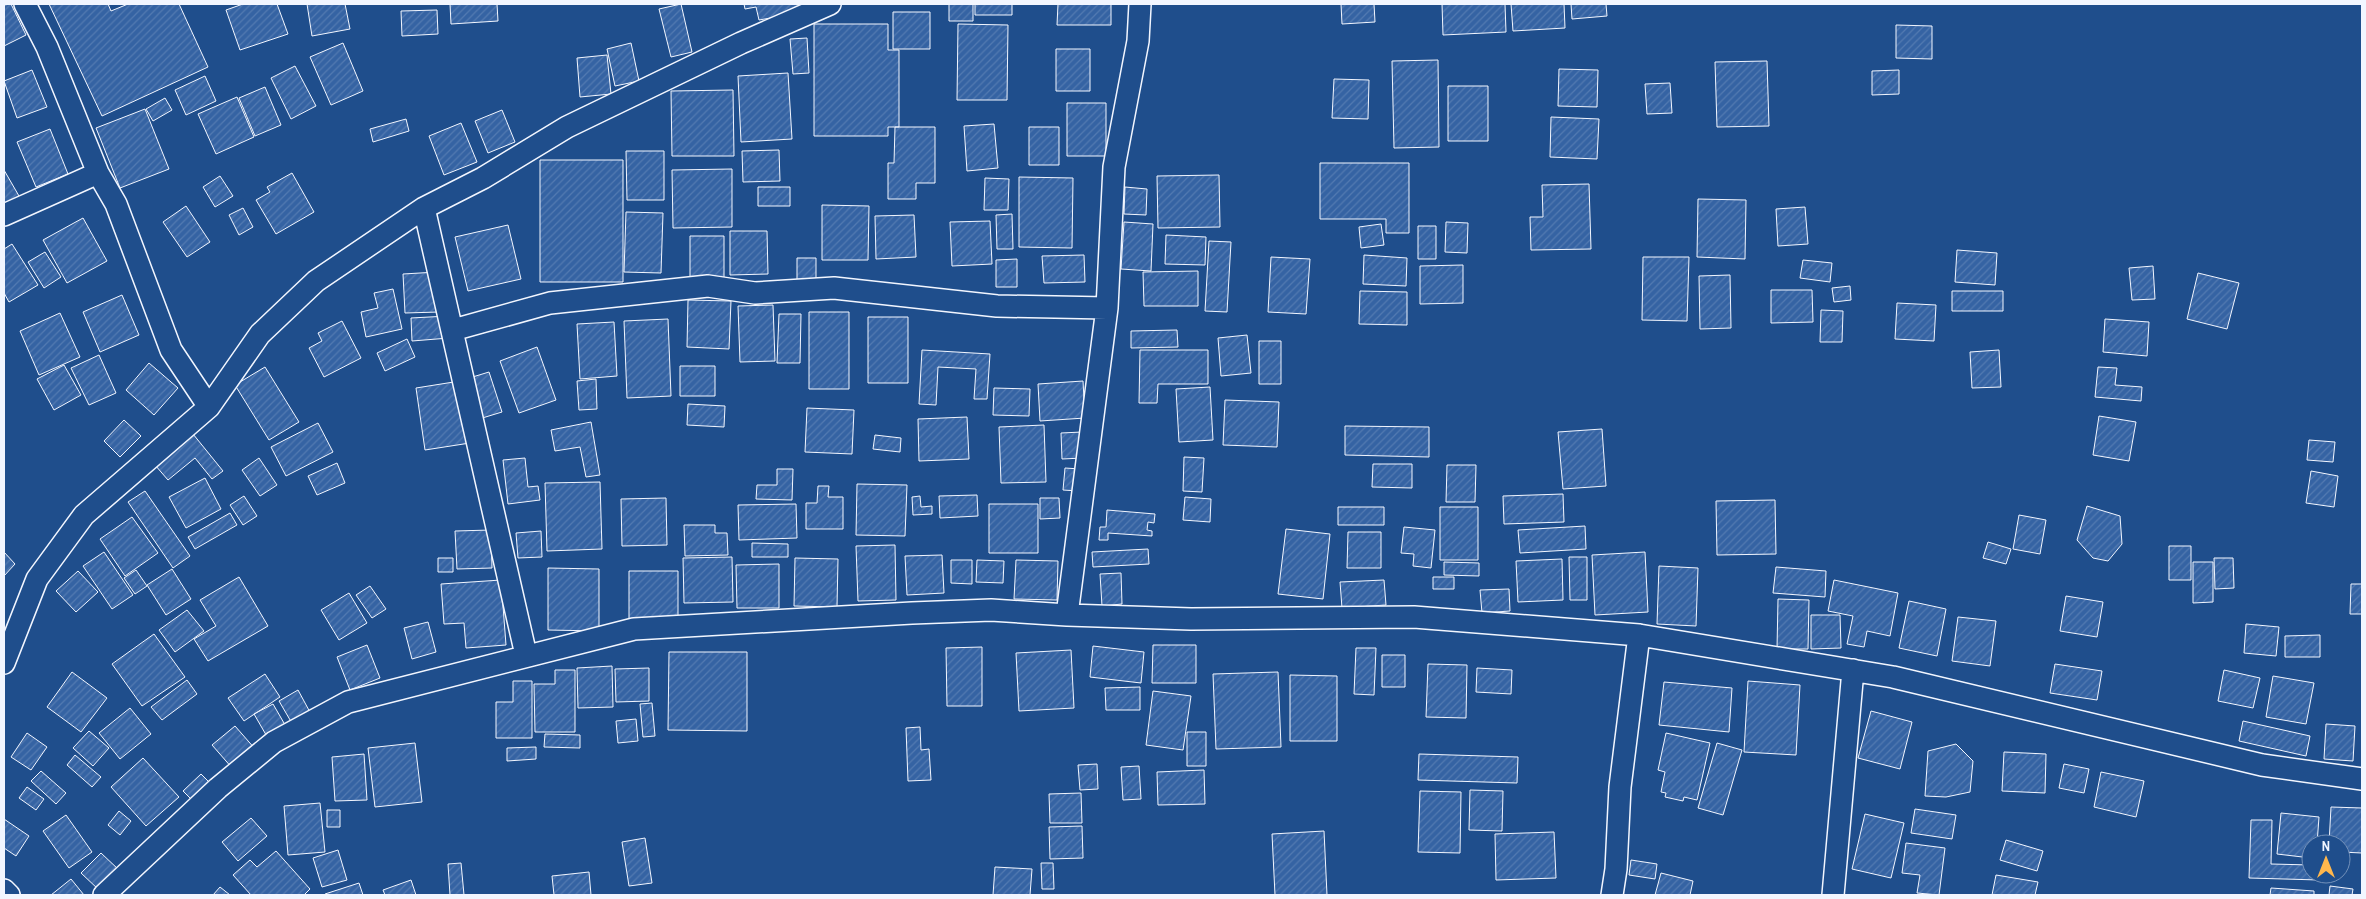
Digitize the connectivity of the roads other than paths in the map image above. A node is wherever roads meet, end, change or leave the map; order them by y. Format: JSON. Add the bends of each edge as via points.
{"nodes":[{"id":1,"x":25,"y":4,"type":"edge"},
{"id":2,"x":830,"y":4,"type":"edge"},
{"id":3,"x":1140,"y":4,"type":"edge"},
{"id":4,"x":98,"y":173,"type":"junction"},
{"id":5,"x":424,"y":208,"type":"junction"},
{"id":6,"x":4,"y":215,"type":"edge"},
{"id":7,"x":1107,"y":308,"type":"junction"},
{"id":8,"x":453,"y":330,"type":"junction"},
{"id":9,"x":209,"y":407,"type":"junction"},
{"id":10,"x":1067,"y":615,"type":"junction"},
{"id":11,"x":1639,"y":635,"type":"junction"},
{"id":12,"x":526,"y":655,"type":"junction"},
{"id":13,"x":4,"y":663,"type":"edge"},
{"id":14,"x":1853,"y":670,"type":"junction"},
{"id":15,"x":2362,"y":779,"type":"edge"},
{"id":16,"x":4,"y":890,"type":"edge"},
{"id":17,"x":9,"y":895,"type":"edge"},
{"id":18,"x":104,"y":895,"type":"edge"},
{"id":19,"x":1612,"y":895,"type":"edge"},
{"id":20,"x":1833,"y":895,"type":"edge"}],
"edges":[{"from":1,"to":4,"type":"street","via":[[47,47]]},
{"from":2,"to":5,"type":"street","via":[[567,127],[484,178]]},
{"from":3,"to":7,"type":"street","via":[[1138,41],[1114,167]]},
{"from":4,"to":6,"type":"street"},
{"from":4,"to":9,"type":"street","via":[[116,204],[171,350]]},
{"from":5,"to":8,"type":"street"},
{"from":5,"to":9,"type":"street","via":[[316,281],[260,334]]},
{"from":7,"to":8,"type":"street","via":[[997,306],[834,288],[755,293],[708,286],[550,303]]},
{"from":7,"to":10,"type":"street"},
{"from":8,"to":12,"type":"street"},
{"from":9,"to":13,"type":"street","via":[[84,515],[38,579]]},
{"from":10,"to":11,"type":"street","via":[[1414,617]]},
{"from":10,"to":12,"type":"street","via":[[991,610],[634,629]]},
{"from":11,"to":14,"type":"street"},
{"from":11,"to":19,"type":"street","via":[[1620,787]]},
{"from":12,"to":18,"type":"street","via":[[348,702],[274,742],[218,788]]},
{"from":14,"to":15,"type":"street","via":[[2262,765]]},
{"from":14,"to":20,"type":"street"},
{"from":16,"to":17,"type":"street"}]}
